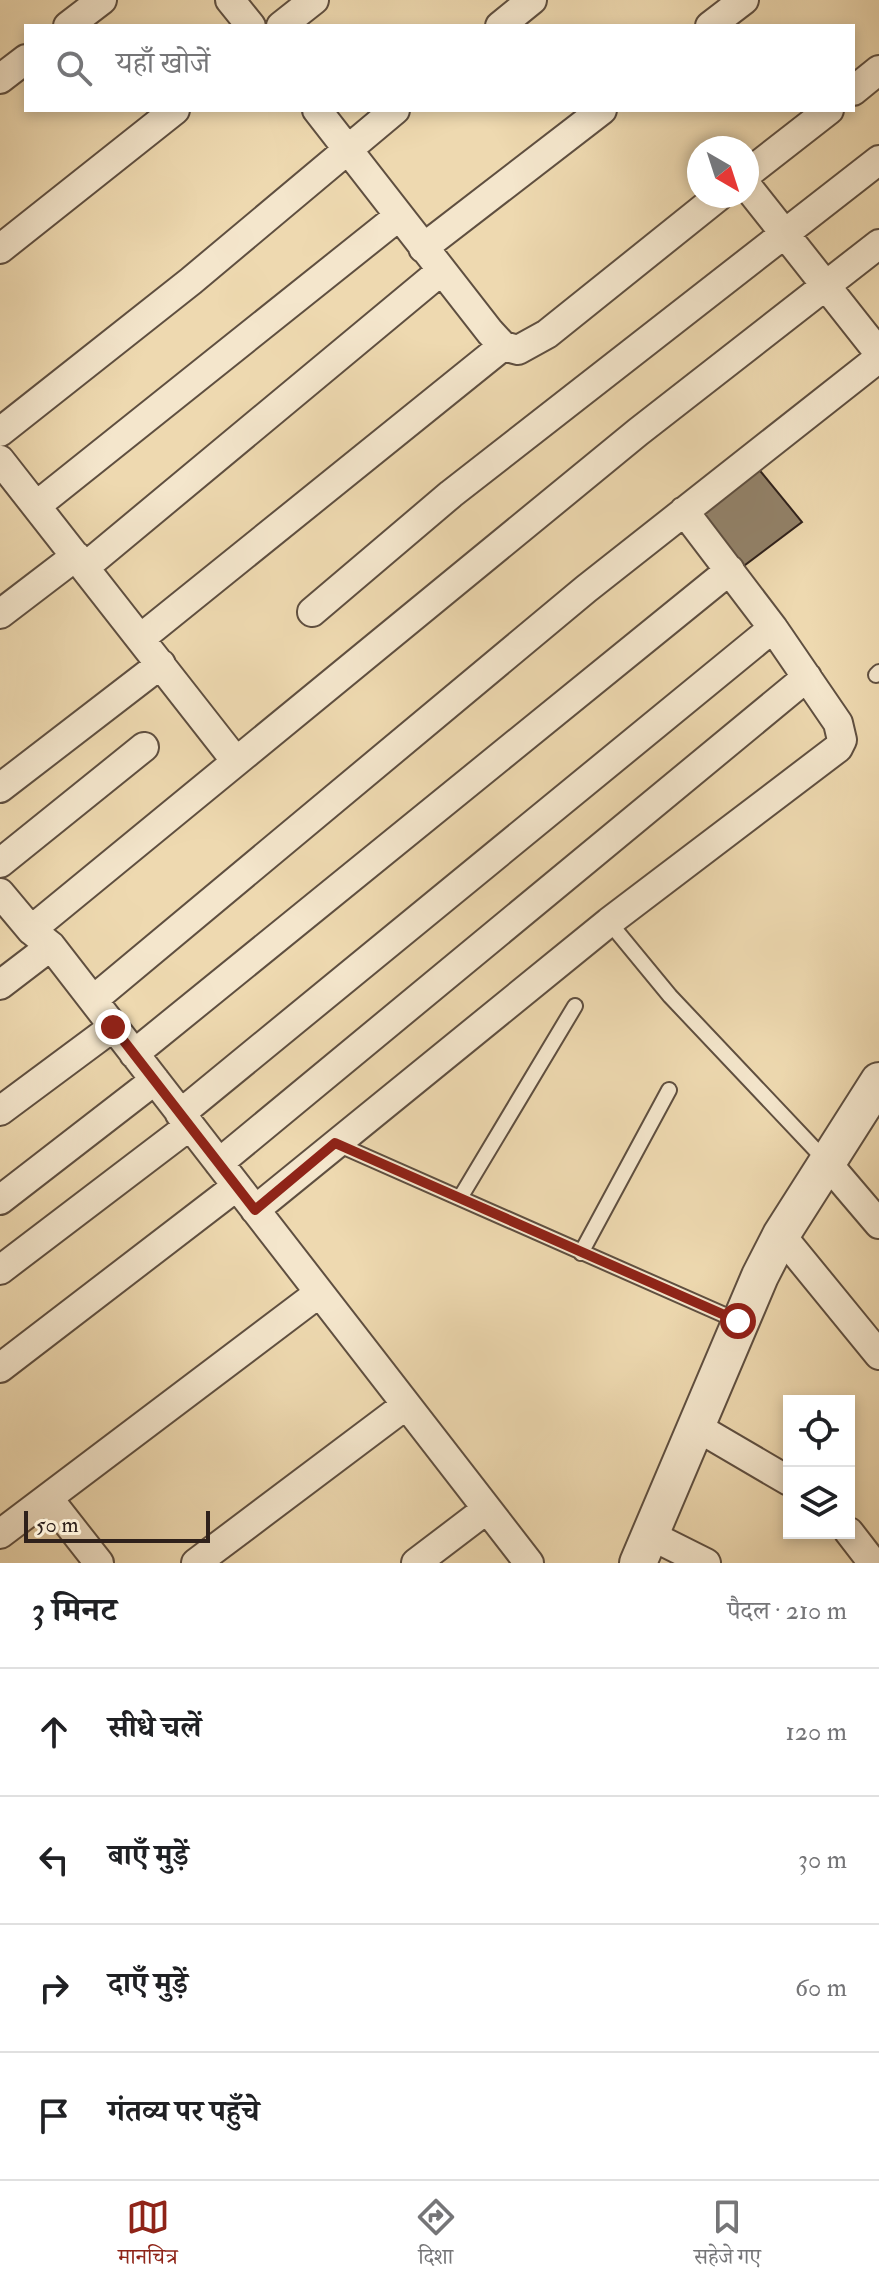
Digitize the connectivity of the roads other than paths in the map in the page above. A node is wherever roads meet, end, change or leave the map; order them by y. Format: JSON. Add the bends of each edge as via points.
{"nodes":[{"id":1,"x":102,"y":0,"type":"edge"},
{"id":2,"x":230,"y":0,"type":"edge"},
{"id":3,"x":314,"y":0,"type":"edge"},
{"id":4,"x":532,"y":0,"type":"edge"},
{"id":5,"x":744,"y":0,"type":"edge"},
{"id":6,"x":71,"y":24,"type":"edge"},
{"id":7,"x":249,"y":24,"type":"edge"},
{"id":8,"x":284,"y":24,"type":"edge"},
{"id":9,"x":502,"y":24,"type":"edge"},
{"id":10,"x":713,"y":24,"type":"edge"},
{"id":11,"x":24,"y":61,"type":"edge"},
{"id":12,"x":879,"y":70,"type":"edge"},
{"id":13,"x":0,"y":79,"type":"edge"},
{"id":14,"x":855,"y":89,"type":"edge"},
{"id":15,"x":172,"y":112,"type":"edge"},
{"id":16,"x":319,"y":112,"type":"edge"},
{"id":17,"x":392,"y":112,"type":"edge"},
{"id":18,"x":599,"y":112,"type":"edge"},
{"id":19,"x":826,"y":112,"type":"edge"},
{"id":20,"x":347,"y":148,"type":"junction"},
{"id":21,"x":879,"y":160,"type":"edge"},
{"id":22,"x":759,"y":165,"type":"edge"},
{"id":23,"x":759,"y":200,"type":"edge"},
{"id":24,"x":704,"y":208,"type":"edge"},
{"id":25,"x":399,"y":216,"type":"junction"},
{"id":26,"x":787,"y":234,"type":"junction"},
{"id":27,"x":879,"y":244,"type":"edge"},
{"id":28,"x":423,"y":248,"type":"junction"},
{"id":29,"x":0,"y":249,"type":"edge"},
{"id":30,"x":441,"y":271,"type":"junction"},
{"id":31,"x":826,"y":286,"type":"junction"},
{"id":32,"x":876,"y":345,"type":"edge"},
{"id":33,"x":511,"y":348,"type":"junction"},
{"id":34,"x":0,"y":432,"type":"edge"},
{"id":35,"x":0,"y":460,"type":"edge"},
{"id":36,"x":36,"y":506,"type":"junction"},
{"id":37,"x":684,"y":511,"type":"junction"},
{"id":38,"x":80,"y":562,"type":"junction"},
{"id":39,"x":730,"y":570,"type":"junction"},
{"id":40,"x":312,"y":612,"type":"dead end"},
{"id":41,"x":0,"y":614,"type":"edge"},
{"id":42,"x":773,"y":628,"type":"junction"},
{"id":43,"x":141,"y":638,"type":"junction"},
{"id":44,"x":161,"y":664,"type":"junction"},
{"id":45,"x":807,"y":677,"type":"junction"},
{"id":46,"x":144,"y":747,"type":"dead end"},
{"id":47,"x":235,"y":760,"type":"junction"},
{"id":48,"x":0,"y":788,"type":"edge"},
{"id":49,"x":0,"y":863,"type":"edge"},
{"id":50,"x":0,"y":893,"type":"edge"},
{"id":51,"x":609,"y":922,"type":"junction"},
{"id":52,"x":41,"y":938,"type":"junction"},
{"id":53,"x":0,"y":985,"type":"edge"},
{"id":54,"x":93,"y":1000,"type":"junction"},
{"id":55,"x":575,"y":1006,"type":"dead end"},
{"id":56,"x":113,"y":1027,"type":"junction"},
{"id":57,"x":134,"y":1054,"type":"junction"},
{"id":58,"x":155,"y":1080,"type":"junction"},
{"id":59,"x":879,"y":1081,"type":"edge"},
{"id":60,"x":669,"y":1090,"type":"dead end"},
{"id":61,"x":0,"y":1111,"type":"edge"},
{"id":62,"x":184,"y":1120,"type":"junction"},
{"id":63,"x":335,"y":1143,"type":"junction"},
{"id":64,"x":219,"y":1163,"type":"junction"},
{"id":65,"x":827,"y":1163,"type":"junction"},
{"id":66,"x":237,"y":1186,"type":"junction"},
{"id":67,"x":460,"y":1198,"type":"junction"},
{"id":68,"x":0,"y":1200,"type":"edge"},
{"id":69,"x":255,"y":1210,"type":"junction"},
{"id":70,"x":879,"y":1224,"type":"edge"},
{"id":71,"x":781,"y":1235,"type":"junction"},
{"id":72,"x":581,"y":1253,"type":"junction"},
{"id":73,"x":0,"y":1270,"type":"edge"},
{"id":74,"x":319,"y":1293,"type":"junction"},
{"id":75,"x":738,"y":1321,"type":"junction"},
{"id":76,"x":879,"y":1355,"type":"edge"},
{"id":77,"x":0,"y":1368,"type":"edge"},
{"id":78,"x":406,"y":1405,"type":"junction"},
{"id":79,"x":695,"y":1426,"type":"junction"},
{"id":80,"x":783,"y":1477,"type":"edge"},
{"id":81,"x":48,"y":1498,"type":"junction"},
{"id":82,"x":487,"y":1509,"type":"junction"},
{"id":83,"x":855,"y":1522,"type":"edge"},
{"id":84,"x":0,"y":1534,"type":"edge"},
{"id":85,"x":879,"y":1537,"type":"edge"},
{"id":86,"x":854,"y":1539,"type":"edge"},
{"id":87,"x":644,"y":1549,"type":"edge"},
{"id":88,"x":99,"y":1563,"type":"edge"},
{"id":89,"x":196,"y":1563,"type":"edge"},
{"id":90,"x":416,"y":1563,"type":"edge"},
{"id":91,"x":529,"y":1563,"type":"edge"},
{"id":92,"x":706,"y":1563,"type":"edge"},
{"id":93,"x":873,"y":1563,"type":"edge"}],
"edges":[{"from":1,"to":6,"type":"street"},
{"from":2,"to":7,"type":"street"},
{"from":3,"to":8,"type":"street"},
{"from":4,"to":9,"type":"street"},
{"from":5,"to":10,"type":"street"},
{"from":11,"to":13,"type":"street"},
{"from":12,"to":14,"type":"street"},
{"from":15,"to":29,"type":"street"},
{"from":16,"to":20,"type":"street"},
{"from":17,"to":20,"type":"street"},
{"from":18,"to":28,"type":"street"},
{"from":19,"to":22,"type":"street"},
{"from":20,"to":25,"type":"street"},
{"from":20,"to":34,"type":"street","via":[[251,232]]},
{"from":21,"to":26,"type":"street"},
{"from":23,"to":26,"type":"street"},
{"from":24,"to":33,"type":"street","via":[[539,340]]},
{"from":25,"to":28,"type":"street"},
{"from":25,"to":36,"type":"street"},
{"from":26,"to":31,"type":"street"},
{"from":26,"to":40,"type":"street","via":[[451,494]]},
{"from":27,"to":31,"type":"street"},
{"from":28,"to":30,"type":"street"},
{"from":30,"to":33,"type":"street"},
{"from":30,"to":38,"type":"street"},
{"from":31,"to":32,"type":"street"},
{"from":31,"to":47,"type":"street"},
{"from":32,"to":37,"type":"street"},
{"from":33,"to":43,"type":"street"},
{"from":35,"to":36,"type":"street"},
{"from":36,"to":38,"type":"street"},
{"from":37,"to":39,"type":"street"},
{"from":37,"to":54,"type":"street"},
{"from":38,"to":41,"type":"street"},
{"from":38,"to":43,"type":"street"},
{"from":39,"to":42,"type":"street"},
{"from":39,"to":57,"type":"street"},
{"from":42,"to":45,"type":"street"},
{"from":42,"to":62,"type":"street"},
{"from":43,"to":44,"type":"street"},
{"from":44,"to":47,"type":"street"},
{"from":44,"to":48,"type":"street"},
{"from":45,"to":51,"type":"street","via":[[838,723],[838,748]]},
{"from":45,"to":64,"type":"street"},
{"from":46,"to":49,"type":"street"},
{"from":47,"to":52,"type":"street"},
{"from":50,"to":52,"type":"street"},
{"from":51,"to":63,"type":"street"},
{"from":51,"to":65,"type":"lane","via":[[688,1016]]},
{"from":52,"to":53,"type":"street"},
{"from":52,"to":54,"type":"street"},
{"from":54,"to":56,"type":"street"},
{"from":55,"to":67,"type":"lane"},
{"from":56,"to":57,"type":"street"},
{"from":56,"to":61,"type":"street"},
{"from":57,"to":58,"type":"street"},
{"from":58,"to":62,"type":"street"},
{"from":58,"to":68,"type":"street"},
{"from":59,"to":65,"type":"street"},
{"from":60,"to":72,"type":"lane"},
{"from":62,"to":64,"type":"street"},
{"from":62,"to":73,"type":"street"},
{"from":63,"to":67,"type":"lane"},
{"from":63,"to":69,"type":"street"},
{"from":64,"to":66,"type":"street"},
{"from":65,"to":70,"type":"street"},
{"from":65,"to":71,"type":"street"},
{"from":66,"to":69,"type":"street"},
{"from":66,"to":77,"type":"street"},
{"from":67,"to":72,"type":"lane"},
{"from":69,"to":74,"type":"street"},
{"from":71,"to":75,"type":"street"},
{"from":71,"to":76,"type":"street"},
{"from":72,"to":75,"type":"lane"},
{"from":74,"to":78,"type":"street"},
{"from":74,"to":81,"type":"street"},
{"from":75,"to":79,"type":"street"},
{"from":78,"to":82,"type":"street"},
{"from":78,"to":89,"type":"street"},
{"from":79,"to":80,"type":"street"},
{"from":79,"to":87,"type":"street"},
{"from":81,"to":84,"type":"street"},
{"from":81,"to":88,"type":"street"},
{"from":82,"to":90,"type":"street"},
{"from":82,"to":91,"type":"street"},
{"from":83,"to":85,"type":"street"},
{"from":86,"to":93,"type":"street"},
{"from":87,"to":92,"type":"street"}]}
